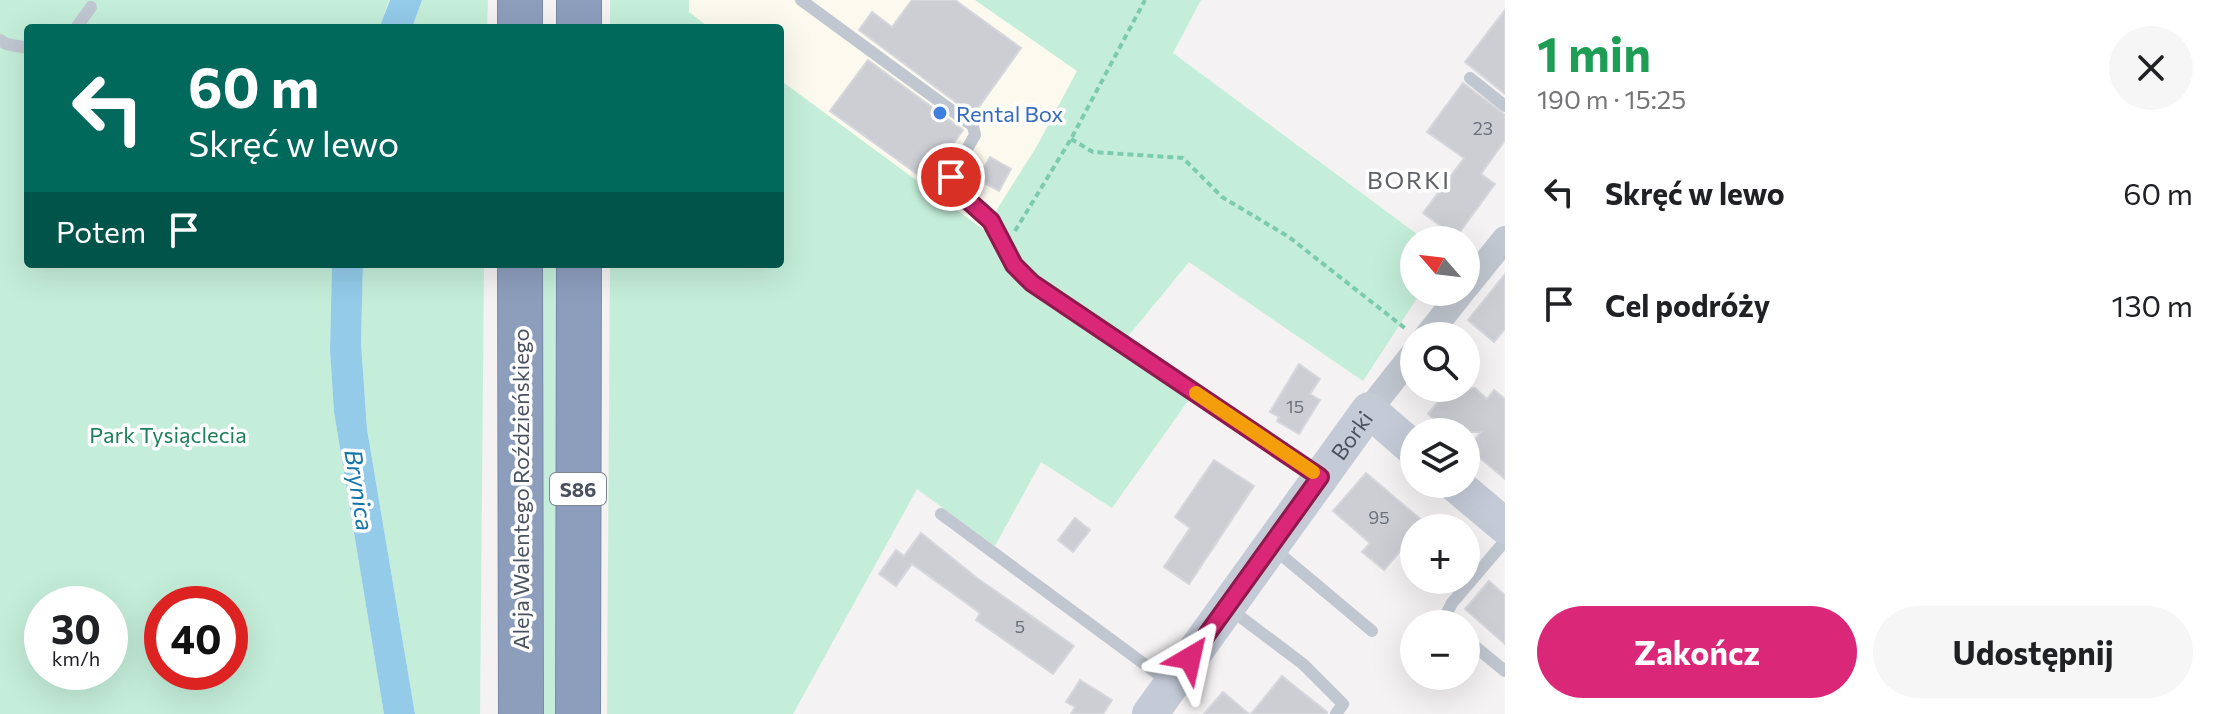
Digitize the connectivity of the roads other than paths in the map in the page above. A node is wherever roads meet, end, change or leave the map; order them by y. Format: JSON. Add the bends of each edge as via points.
{"nodes":[{"id":1,"x":520,"y":0,"type":"edge"},
{"id":2,"x":579,"y":0,"type":"edge"},
{"id":3,"x":801,"y":0,"type":"edge"},
{"id":4,"x":91,"y":7,"type":"dead end"},
{"id":5,"x":79,"y":24,"type":"edge"},
{"id":6,"x":520,"y":24,"type":"edge"},
{"id":7,"x":579,"y":24,"type":"edge"},
{"id":8,"x":0,"y":40,"type":"edge"},
{"id":9,"x":24,"y":47,"type":"edge"},
{"id":10,"x":1470,"y":78,"type":"dead end"},
{"id":11,"x":1505,"y":106,"type":"edge"},
{"id":12,"x":1505,"y":239,"type":"edge"},
{"id":13,"x":520,"y":268,"type":"edge"},
{"id":14,"x":579,"y":268,"type":"edge"},
{"id":15,"x":1480,"y":270,"type":"edge"},
{"id":16,"x":1451,"y":306,"type":"edge"},
{"id":17,"x":1438,"y":322,"type":"edge"},
{"id":18,"x":1400,"y":371,"type":"edge"},
{"id":19,"x":1369,"y":410,"type":"junction"},
{"id":20,"x":1400,"y":437,"type":"edge"},
{"id":21,"x":1320,"y":477,"type":"junction"},
{"id":22,"x":1472,"y":498,"type":"edge"},
{"id":23,"x":941,"y":514,"type":"dead end"},
{"id":24,"x":1505,"y":526,"type":"edge"},
{"id":25,"x":1505,"y":541,"type":"edge"},
{"id":26,"x":1271,"y":546,"type":"junction"},
{"id":27,"x":1228,"y":607,"type":"junction"},
{"id":28,"x":1448,"y":610,"type":"edge"},
{"id":29,"x":1372,"y":631,"type":"dead end"},
{"id":30,"x":1480,"y":650,"type":"edge"},
{"id":31,"x":1505,"y":671,"type":"edge"},
{"id":32,"x":1172,"y":684,"type":"junction"},
{"id":33,"x":521,"y":714,"type":"edge"},
{"id":34,"x":578,"y":714,"type":"edge"},
{"id":35,"x":1150,"y":714,"type":"edge"},
{"id":36,"x":1336,"y":714,"type":"edge"}],
"edges":[{"from":1,"to":6,"type":"highway"},
{"from":2,"to":7,"type":"highway"},
{"from":3,"to":21,"type":"lane","via":[[973,126],[975,135],[951,185],[991,221],[1014,265],[1032,283]]},
{"from":4,"to":5,"type":"lane"},
{"from":8,"to":9,"type":"lane"},
{"from":10,"to":11,"type":"lane"},
{"from":12,"to":15,"type":"street"},
{"from":13,"to":33,"type":"highway","name":"Aleja Walentego Roździeńskiego","number":"S86"},
{"from":14,"to":34,"type":"highway","number":"S86"},
{"from":16,"to":17,"type":"street"},
{"from":18,"to":19,"type":"street","name":"Borki"},
{"from":19,"to":20,"type":"street"},
{"from":19,"to":21,"type":"street","name":"Borki"},
{"from":21,"to":26,"type":"street","name":"Borki"},
{"from":22,"to":24,"type":"street"},
{"from":23,"to":32,"type":"lane"},
{"from":25,"to":28,"type":"lane"},
{"from":26,"to":27,"type":"street","name":"Borki"},
{"from":26,"to":29,"type":"lane"},
{"from":27,"to":32,"type":"street","name":"Borki"},
{"from":27,"to":36,"type":"lane","via":[[1303,664],[1343,704]]},
{"from":30,"to":31,"type":"lane"},
{"from":32,"to":35,"type":"street","name":"Borki"}]}
